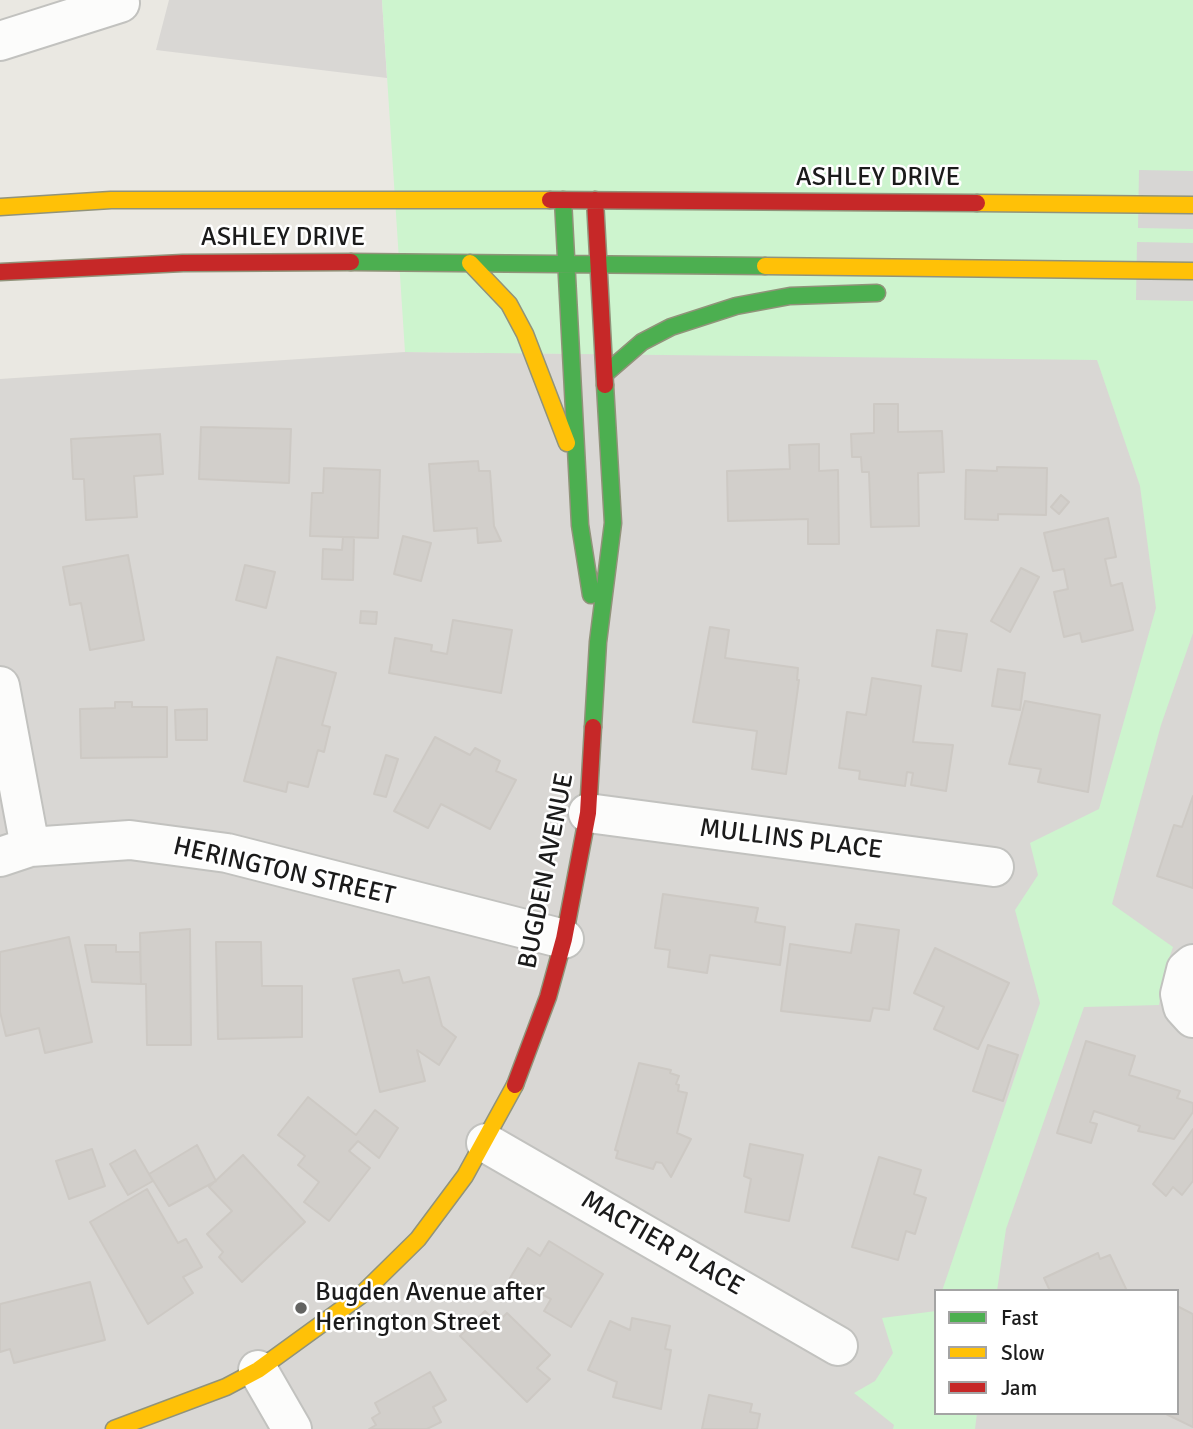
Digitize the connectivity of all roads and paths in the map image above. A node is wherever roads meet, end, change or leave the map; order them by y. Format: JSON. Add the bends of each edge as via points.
{"nodes":[{"id":1,"x":120,"y":3,"type":"dead end"},
{"id":2,"x":0,"y":41,"type":"edge"},
{"id":3,"x":563,"y":200,"type":"junction"},
{"id":4,"x":595,"y":200,"type":"junction"},
{"id":5,"x":1193,"y":205,"type":"edge"},
{"id":6,"x":0,"y":207,"type":"edge"},
{"id":7,"x":470,"y":263,"type":"junction"},
{"id":8,"x":566,"y":264,"type":"junction"},
{"id":9,"x":599,"y":265,"type":"junction"},
{"id":10,"x":1048,"y":270,"type":"junction"},
{"id":11,"x":1193,"y":271,"type":"edge"},
{"id":12,"x":0,"y":272,"type":"edge"},
{"id":13,"x":1015,"y":284,"type":"dead end"},
{"id":14,"x":888,"y":293,"type":"dead end"},
{"id":15,"x":605,"y":374,"type":"junction"},
{"id":16,"x":577,"y":468,"type":"junction"},
{"id":17,"x":598,"y":642,"type":"junction"},
{"id":18,"x":0,"y":686,"type":"edge"},
{"id":19,"x":588,"y":813,"type":"junction"},
{"id":20,"x":15,"y":852,"type":"edge"},
{"id":21,"x":994,"y":866,"type":"dead end"},
{"id":22,"x":564,"y":939,"type":"junction"},
{"id":23,"x":1193,"y":964,"type":"edge"},
{"id":24,"x":1193,"y":1018,"type":"edge"},
{"id":25,"x":486,"y":1143,"type":"junction"},
{"id":26,"x":838,"y":1346,"type":"dead end"},
{"id":27,"x":258,"y":1370,"type":"junction"},
{"id":28,"x":114,"y":1429,"type":"edge"},
{"id":29,"x":292,"y":1429,"type":"edge"}],
"edges":[{"from":1,"to":2,"type":"street"},
{"from":3,"to":4,"type":"main road","name":"ASHLEY DRIVE"},
{"from":3,"to":6,"type":"main road","name":"ASHLEY DRIVE","via":[[125,200]]},
{"from":3,"to":8,"type":"main road"},
{"from":4,"to":5,"type":"main road","name":"ASHLEY DRIVE"},
{"from":4,"to":9,"type":"main road","name":"BUGDEN AVENUE"},
{"from":7,"to":8,"type":"main road","name":"ASHLEY DRIVE"},
{"from":7,"to":12,"type":"main road","name":"ASHLEY DRIVE","via":[[183,263]]},
{"from":7,"to":16,"type":"main road","via":[[493,284],[518,321]]},
{"from":8,"to":9,"type":"main road","name":"ASHLEY DRIVE"},
{"from":8,"to":16,"type":"main road"},
{"from":9,"to":10,"type":"main road","name":"ASHLEY DRIVE"},
{"from":9,"to":15,"type":"main road","name":"BUGDEN AVENUE"},
{"from":10,"to":11,"type":"main road","name":"ASHLEY DRIVE"},
{"from":10,"to":13,"type":"main road"},
{"from":14,"to":15,"type":"main road","via":[[790,296],[736,306],[671,327],[642,342]]},
{"from":15,"to":17,"type":"main road","name":"BUGDEN AVENUE","via":[[613,523]]},
{"from":16,"to":17,"type":"main road","via":[[580,525]]},
{"from":17,"to":19,"type":"main road","name":"BUGDEN AVENUE"},
{"from":18,"to":20,"type":"street"},
{"from":19,"to":21,"type":"street","name":"MULLINS PLACE"},
{"from":19,"to":22,"type":"main road","name":"BUGDEN AVENUE"},
{"from":20,"to":22,"type":"street","name":"HERINGTON STREET","via":[[130,840],[228,853]]},
{"from":22,"to":25,"type":"main road","name":"BUGDEN AVENUE","via":[[516,1083]]},
{"from":23,"to":24,"type":"street","via":[[1186,970],[1180,994],[1183,1007]]},
{"from":25,"to":26,"type":"street","name":"MACTIER PLACE"},
{"from":25,"to":27,"type":"main road","name":"BUGDEN AVENUE","via":[[418,1239],[360,1296]]},
{"from":27,"to":28,"type":"main road","name":"BUGDEN AVENUE","via":[[226,1387]]},
{"from":27,"to":29,"type":"street"}]}
